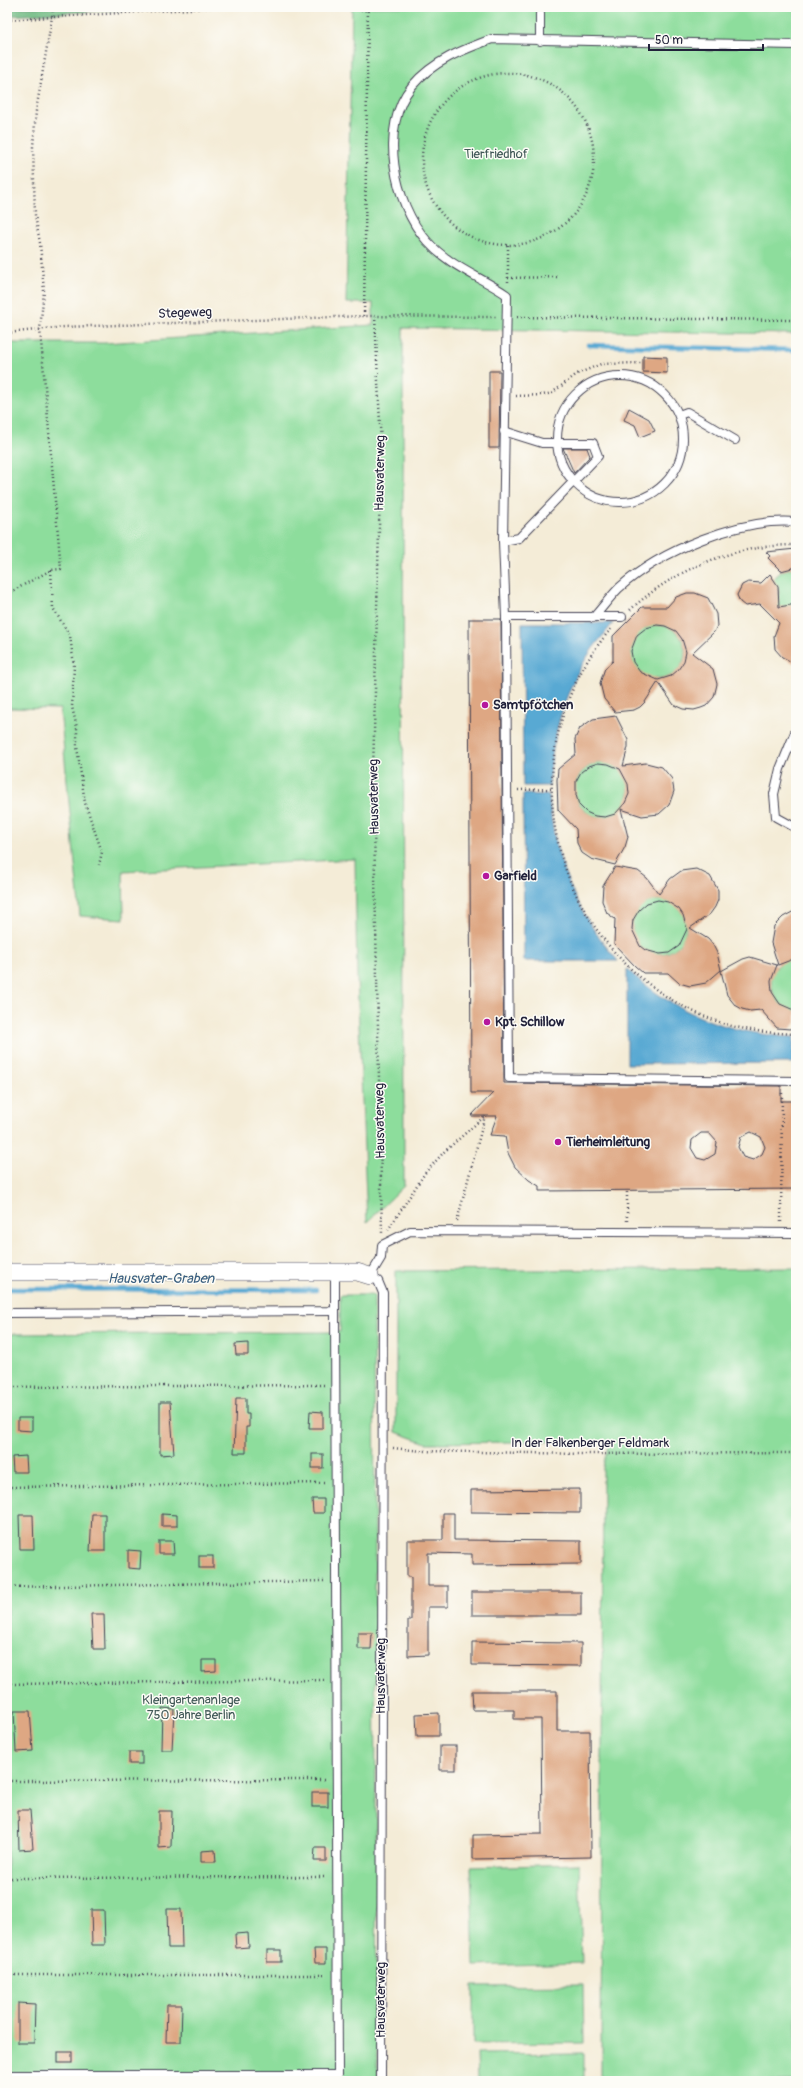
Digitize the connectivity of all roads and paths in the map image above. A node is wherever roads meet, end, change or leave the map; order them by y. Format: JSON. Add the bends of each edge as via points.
{"nodes":[{"id":1,"x":53,"y":7,"type":"edge"},
{"id":2,"x":225,"y":7,"type":"edge"},
{"id":3,"x":345,"y":7,"type":"edge"},
{"id":4,"x":368,"y":7,"type":"edge"},
{"id":5,"x":368,"y":11,"type":"junction"},
{"id":6,"x":540,"y":14,"type":"dead end"},
{"id":7,"x":52,"y":17,"type":"junction"},
{"id":8,"x":7,"y":20,"type":"edge"},
{"id":9,"x":540,"y":41,"type":"junction"},
{"id":10,"x":796,"y":45,"type":"edge"},
{"id":11,"x":508,"y":245,"type":"junction"},
{"id":12,"x":557,"y":277,"type":"dead end"},
{"id":13,"x":508,"y":278,"type":"junction"},
{"id":14,"x":507,"y":295,"type":"junction"},
{"id":15,"x":364,"y":316,"type":"junction"},
{"id":16,"x":375,"y":316,"type":"junction"},
{"id":17,"x":507,"y":317,"type":"junction"},
{"id":18,"x":796,"y":320,"type":"edge"},
{"id":19,"x":40,"y":329,"type":"junction"},
{"id":20,"x":7,"y":332,"type":"edge"},
{"id":21,"x":643,"y":363,"type":"dead end"},
{"id":22,"x":505,"y":397,"type":"junction"},
{"id":23,"x":679,"y":416,"type":"junction"},
{"id":24,"x":504,"y":432,"type":"junction"},
{"id":25,"x":735,"y":440,"type":"dead end"},
{"id":26,"x":557,"y":443,"type":"junction"},
{"id":27,"x":574,"y":482,"type":"junction"},
{"id":28,"x":796,"y":522,"type":"edge"},
{"id":29,"x":504,"y":541,"type":"junction"},
{"id":30,"x":796,"y":545,"type":"edge"},
{"id":31,"x":50,"y":570,"type":"junction"},
{"id":32,"x":7,"y":594,"type":"edge"},
{"id":33,"x":506,"y":617,"type":"junction"},
{"id":34,"x":622,"y":617,"type":"junction"},
{"id":35,"x":594,"y":618,"type":"junction"},
{"id":36,"x":796,"y":730,"type":"edge"},
{"id":37,"x":551,"y":789,"type":"junction"},
{"id":38,"x":506,"y":790,"type":"junction"},
{"id":39,"x":796,"y":828,"type":"edge"},
{"id":40,"x":99,"y":866,"type":"dead end"},
{"id":41,"x":796,"y":1034,"type":"edge"},
{"id":42,"x":782,"y":1080,"type":"junction"},
{"id":43,"x":796,"y":1081,"type":"edge"},
{"id":44,"x":627,"y":1192,"type":"dead end"},
{"id":45,"x":457,"y":1231,"type":"junction"},
{"id":46,"x":628,"y":1233,"type":"junction"},
{"id":47,"x":781,"y":1233,"type":"junction"},
{"id":48,"x":796,"y":1233,"type":"edge"},
{"id":49,"x":382,"y":1245,"type":"junction"},
{"id":50,"x":335,"y":1271,"type":"junction"},
{"id":51,"x":7,"y":1272,"type":"edge"},
{"id":52,"x":370,"y":1276,"type":"junction"},
{"id":53,"x":335,"y":1311,"type":"junction"},
{"id":54,"x":7,"y":1313,"type":"edge"},
{"id":55,"x":336,"y":1385,"type":"junction"},
{"id":56,"x":7,"y":1387,"type":"edge"},
{"id":57,"x":384,"y":1447,"type":"junction"},
{"id":58,"x":796,"y":1453,"type":"edge"},
{"id":59,"x":336,"y":1483,"type":"junction"},
{"id":60,"x":7,"y":1487,"type":"edge"},
{"id":61,"x":336,"y":1581,"type":"junction"},
{"id":62,"x":7,"y":1587,"type":"edge"},
{"id":63,"x":336,"y":1680,"type":"junction"},
{"id":64,"x":7,"y":1684,"type":"edge"},
{"id":65,"x":7,"y":1780,"type":"edge"},
{"id":66,"x":337,"y":1780,"type":"junction"},
{"id":67,"x":337,"y":1877,"type":"junction"},
{"id":68,"x":7,"y":1878,"type":"edge"},
{"id":69,"x":338,"y":1974,"type":"junction"},
{"id":70,"x":7,"y":1975,"type":"edge"},
{"id":71,"x":7,"y":2075,"type":"edge"},
{"id":72,"x":381,"y":2081,"type":"edge"}],
"edges":[{"from":1,"to":7,"type":"path"},
{"from":2,"to":7,"type":"path"},
{"from":3,"to":5,"type":"path"},
{"from":4,"to":5,"type":"path"},
{"from":5,"to":15,"type":"path"},
{"from":6,"to":9,"type":"lane"},
{"from":7,"to":8,"type":"path"},
{"from":7,"to":19,"type":"path","via":[[36,111],[33,147],[35,215],[44,291]]},
{"from":9,"to":10,"type":"lane"},
{"from":9,"to":14,"type":"lane","via":[[492,39],[455,52],[430,68],[411,87],[399,110],[393,144],[394,172],[406,210],[427,242],[462,270]]},
{"from":11,"to":11,"type":"path","via":[[484,241],[457,228],[444,215],[434,203],[427,187],[423,169],[423,146],[427,130],[438,109],[464,85],[486,75],[522,73],[548,82],[572,101],[586,122],[594,147],[594,171],[588,193],[568,221],[535,241]]},
{"from":11,"to":13,"type":"path"},
{"from":12,"to":13,"type":"path"},
{"from":13,"to":14,"type":"path"},
{"from":14,"to":17,"type":"lane"},
{"from":15,"to":16,"type":"path","name":"Stegeweg"},
{"from":15,"to":19,"type":"path","name":"Stegeweg"},
{"from":16,"to":17,"type":"path","name":"Stegeweg"},
{"from":16,"to":49,"type":"path","name":"Hausvaterweg","via":[[381,446],[373,774]]},
{"from":17,"to":18,"type":"path","name":"Stegeweg"},
{"from":17,"to":22,"type":"lane"},
{"from":19,"to":20,"type":"path","name":"Stegeweg"},
{"from":19,"to":31,"type":"path","via":[[61,569]]},
{"from":21,"to":22,"type":"path","via":[[601,364],[577,374],[552,393]]},
{"from":22,"to":24,"type":"lane"},
{"from":23,"to":25,"type":"lane","via":[[686,412]]},
{"from":23,"to":26,"type":"lane","via":[[663,392],[642,379],[617,375],[592,380],[572,395],[558,416]]},
{"from":23,"to":27,"type":"lane","via":[[684,437],[680,462],[666,483],[646,498],[621,504],[596,500]]},
{"from":24,"to":26,"type":"lane","via":[[542,443]]},
{"from":24,"to":29,"type":"lane"},
{"from":26,"to":27,"type":"lane"},
{"from":26,"to":27,"type":"lane","via":[[593,443],[598,456]]},
{"from":27,"to":29,"type":"lane","via":[[519,538]]},
{"from":28,"to":35,"type":"lane","via":[[785,521],[738,528],[690,543],[653,563],[619,588]]},
{"from":29,"to":33,"type":"lane"},
{"from":30,"to":34,"type":"path","via":[[756,548],[706,562],[661,585]]},
{"from":31,"to":32,"type":"path"},
{"from":31,"to":40,"type":"path","via":[[53,608],[70,636],[74,665],[72,707],[77,728],[77,747],[85,803],[102,852]]},
{"from":33,"to":35,"type":"lane"},
{"from":33,"to":38,"type":"lane"},
{"from":34,"to":35,"type":"lane"},
{"from":34,"to":37,"type":"path","via":[[595,650],[571,693],[559,727]]},
{"from":36,"to":39,"type":"lane","via":[[780,769],[774,794],[776,817]]},
{"from":37,"to":38,"type":"path"},
{"from":37,"to":41,"type":"path","via":[[557,841],[573,890],[599,934],[633,972],[659,992],[698,1014],[747,1029]]},
{"from":38,"to":42,"type":"lane","via":[[510,1078]]},
{"from":42,"to":43,"type":"lane"},
{"from":42,"to":47,"type":"path"},
{"from":44,"to":46,"type":"path"},
{"from":45,"to":46,"type":"lane"},
{"from":45,"to":49,"type":"lane","via":[[410,1231]]},
{"from":45,"to":49,"type":"path","via":[[485,1116],[444,1152],[425,1173],[391,1223]]},
{"from":46,"to":47,"type":"lane"},
{"from":47,"to":48,"type":"lane"},
{"from":49,"to":52,"type":"lane","via":[[381,1258]]},
{"from":50,"to":51,"type":"street"},
{"from":50,"to":52,"type":"street","via":[[357,1272]]},
{"from":50,"to":53,"type":"lane"},
{"from":52,"to":57,"type":"lane","name":"Hausvaterweg","via":[[378,1281],[383,1293]]},
{"from":53,"to":54,"type":"lane"},
{"from":53,"to":55,"type":"lane"},
{"from":55,"to":56,"type":"path"},
{"from":55,"to":59,"type":"lane"},
{"from":57,"to":58,"type":"path","name":"In der Falkenberger Feldmark","via":[[422,1451],[575,1454]]},
{"from":57,"to":72,"type":"lane","name":"Hausvaterweg"},
{"from":59,"to":60,"type":"path"},
{"from":59,"to":61,"type":"lane"},
{"from":61,"to":62,"type":"path"},
{"from":61,"to":63,"type":"lane"},
{"from":63,"to":64,"type":"path"},
{"from":63,"to":66,"type":"lane"},
{"from":65,"to":66,"type":"path"},
{"from":66,"to":67,"type":"lane"},
{"from":67,"to":68,"type":"path"},
{"from":67,"to":69,"type":"lane"},
{"from":69,"to":70,"type":"path"},
{"from":69,"to":71,"type":"lane","via":[[338,2075]]}]}
